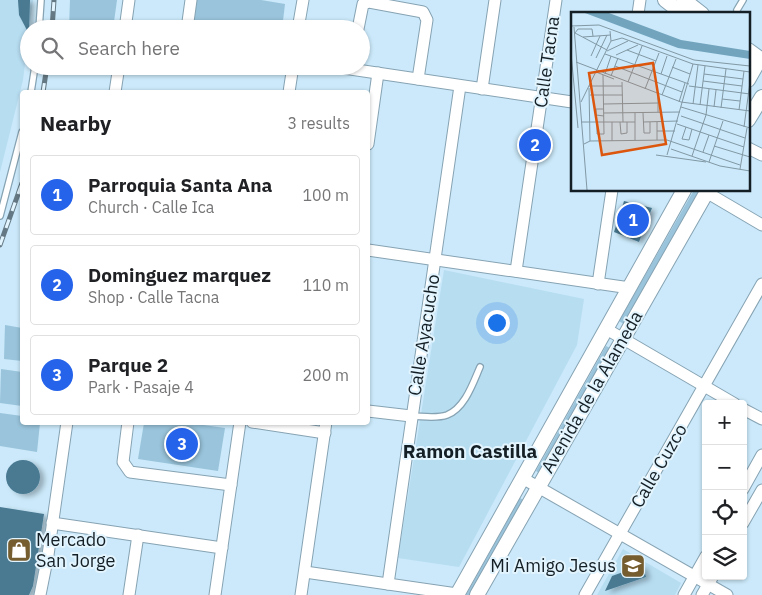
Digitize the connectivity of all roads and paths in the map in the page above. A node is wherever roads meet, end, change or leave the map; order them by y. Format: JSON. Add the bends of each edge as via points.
{"nodes":[{"id":1,"x":41,"y":0,"type":"edge"},
{"id":2,"x":129,"y":0,"type":"edge"},
{"id":3,"x":191,"y":0,"type":"edge"},
{"id":4,"x":302,"y":0,"type":"edge"},
{"id":5,"x":495,"y":0,"type":"edge"},
{"id":6,"x":556,"y":0,"type":"edge"},
{"id":7,"x":665,"y":0,"type":"edge"},
{"id":8,"x":684,"y":0,"type":"edge"},
{"id":9,"x":743,"y":0,"type":"edge"},
{"id":10,"x":738,"y":10,"type":"dead end"},
{"id":11,"x":680,"y":12,"type":"edge"},
{"id":12,"x":699,"y":12,"type":"edge"},
{"id":13,"x":40,"y":20,"type":"edge"},
{"id":14,"x":126,"y":20,"type":"edge"},
{"id":15,"x":188,"y":20,"type":"edge"},
{"id":16,"x":299,"y":20,"type":"edge"},
{"id":17,"x":359,"y":20,"type":"edge"},
{"id":18,"x":750,"y":54,"type":"edge"},
{"id":19,"x":756,"y":68,"type":"edge"},
{"id":20,"x":370,"y":71,"type":"edge"},
{"id":21,"x":378,"y":73,"type":"junction"},
{"id":22,"x":34,"y":75,"type":"edge"},
{"id":23,"x":118,"y":75,"type":"edge"},
{"id":24,"x":292,"y":75,"type":"edge"},
{"id":25,"x":418,"y":79,"type":"junction"},
{"id":26,"x":460,"y":86,"type":"junction"},
{"id":27,"x":482,"y":89,"type":"junction"},
{"id":28,"x":31,"y":90,"type":"edge"},
{"id":29,"x":115,"y":90,"type":"edge"},
{"id":30,"x":289,"y":90,"type":"edge"},
{"id":31,"x":542,"y":98,"type":"junction"},
{"id":32,"x":762,"y":98,"type":"edge"},
{"id":33,"x":571,"y":102,"type":"edge"},
{"id":34,"x":750,"y":117,"type":"edge"},
{"id":35,"x":370,"y":130,"type":"edge"},
{"id":36,"x":20,"y":140,"type":"edge"},
{"id":37,"x":750,"y":149,"type":"edge"},
{"id":38,"x":762,"y":155,"type":"edge"},
{"id":39,"x":612,"y":191,"type":"edge"},
{"id":40,"x":683,"y":191,"type":"edge"},
{"id":41,"x":707,"y":191,"type":"edge"},
{"id":42,"x":0,"y":216,"type":"edge"},
{"id":43,"x":762,"y":225,"type":"edge"},
{"id":44,"x":370,"y":250,"type":"edge"},
{"id":45,"x":435,"y":260,"type":"junction"},
{"id":46,"x":516,"y":272,"type":"junction"},
{"id":47,"x":598,"y":284,"type":"junction"},
{"id":48,"x":762,"y":284,"type":"edge"},
{"id":49,"x":630,"y":288,"type":"junction"},
{"id":50,"x":608,"y":330,"type":"junction"},
{"id":51,"x":623,"y":339,"type":"junction"},
{"id":52,"x":480,"y":367,"type":"dead end"},
{"id":53,"x":704,"y":386,"type":"junction"},
{"id":54,"x":728,"y":400,"type":"edge"},
{"id":55,"x":370,"y":411,"type":"edge"},
{"id":56,"x":747,"y":411,"type":"edge"},
{"id":57,"x":411,"y":416,"type":"junction"},
{"id":58,"x":762,"y":420,"type":"edge"},
{"id":59,"x":67,"y":425,"type":"edge"},
{"id":60,"x":128,"y":425,"type":"edge"},
{"id":61,"x":240,"y":425,"type":"edge"},
{"id":62,"x":288,"y":425,"type":"edge"},
{"id":63,"x":325,"y":428,"type":"edge"},
{"id":64,"x":762,"y":455,"type":"edge"},
{"id":65,"x":524,"y":479,"type":"junction"},
{"id":66,"x":747,"y":482,"type":"edge"},
{"id":67,"x":231,"y":485,"type":"junction"},
{"id":68,"x":539,"y":487,"type":"junction"},
{"id":69,"x":762,"y":490,"type":"edge"},
{"id":70,"x":747,"y":516,"type":"edge"},
{"id":71,"x":52,"y":523,"type":"junction"},
{"id":72,"x":620,"y":534,"type":"junction"},
{"id":73,"x":138,"y":535,"type":"junction"},
{"id":74,"x":222,"y":548,"type":"junction"},
{"id":75,"x":702,"y":563,"type":"edge"},
{"id":76,"x":305,"y":572,"type":"junction"},
{"id":77,"x":694,"y":576,"type":"junction"},
{"id":78,"x":702,"y":578,"type":"edge"},
{"id":79,"x":711,"y":580,"type":"edge"},
{"id":80,"x":388,"y":584,"type":"junction"},
{"id":81,"x":40,"y":595,"type":"edge"},
{"id":82,"x":129,"y":595,"type":"edge"},
{"id":83,"x":215,"y":595,"type":"edge"},
{"id":84,"x":301,"y":595,"type":"edge"},
{"id":85,"x":457,"y":595,"type":"edge"},
{"id":86,"x":477,"y":595,"type":"edge"},
{"id":87,"x":585,"y":595,"type":"edge"},
{"id":88,"x":684,"y":595,"type":"edge"},
{"id":89,"x":702,"y":595,"type":"edge"},
{"id":90,"x":727,"y":595,"type":"edge"}],
"edges":[{"from":1,"to":13,"type":"lane"},
{"from":2,"to":14,"type":"street"},
{"from":3,"to":15,"type":"street"},
{"from":4,"to":16,"type":"street"},
{"from":5,"to":27,"type":"street"},
{"from":6,"to":31,"type":"street","name":"Calle Tacna"},
{"from":7,"to":11,"type":"street"},
{"from":8,"to":12,"type":"street"},
{"from":9,"to":10,"type":"lane"},
{"from":17,"to":25,"type":"street","via":[[364,4],[369,2],[423,12],[427,20]]},
{"from":18,"to":19,"type":"street"},
{"from":20,"to":21,"type":"street"},
{"from":21,"to":25,"type":"street"},
{"from":21,"to":35,"type":"street"},
{"from":22,"to":28,"type":"lane"},
{"from":23,"to":29,"type":"street"},
{"from":24,"to":30,"type":"street"},
{"from":25,"to":26,"type":"street"},
{"from":26,"to":27,"type":"street"},
{"from":26,"to":45,"type":"street","name":"Calle Ayacucho"},
{"from":27,"to":31,"type":"street"},
{"from":31,"to":33,"type":"street"},
{"from":31,"to":46,"type":"street","name":"Calle Tacna"},
{"from":32,"to":34,"type":"street"},
{"from":36,"to":42,"type":"lane"},
{"from":37,"to":38,"type":"street"},
{"from":39,"to":47,"type":"street"},
{"from":40,"to":49,"type":"street","name":"Avenida de la Alameda"},
{"from":41,"to":43,"type":"street"},
{"from":41,"to":51,"type":"street","name":"Avenida de la Alameda"},
{"from":44,"to":45,"type":"street"},
{"from":45,"to":46,"type":"street"},
{"from":45,"to":57,"type":"street","name":"Calle Ayacucho"},
{"from":46,"to":47,"type":"street"},
{"from":47,"to":49,"type":"street"},
{"from":48,"to":53,"type":"street","name":"Calle Cuzco"},
{"from":49,"to":50,"type":"street","name":"Avenida de la Alameda"},
{"from":50,"to":51,"type":"street"},
{"from":50,"to":65,"type":"street","name":"Avenida de la Alameda"},
{"from":51,"to":53,"type":"street"},
{"from":51,"to":68,"type":"street","name":"Avenida de la Alameda"},
{"from":52,"to":57,"type":"lane","via":[[469,392],[454,411],[446,415]]},
{"from":53,"to":54,"type":"street"},
{"from":53,"to":72,"type":"street","name":"Calle Cuzco"},
{"from":55,"to":57,"type":"street"},
{"from":56,"to":58,"type":"street"},
{"from":57,"to":80,"type":"street","name":"Calle Ayacucho"},
{"from":59,"to":71,"type":"street"},
{"from":60,"to":67,"type":"street","via":[[123,462],[130,472]]},
{"from":61,"to":67,"type":"street"},
{"from":62,"to":63,"type":"street"},
{"from":63,"to":76,"type":"street"},
{"from":64,"to":66,"type":"street"},
{"from":65,"to":68,"type":"street"},
{"from":65,"to":85,"type":"street","name":"Avenida de la Alameda"},
{"from":67,"to":74,"type":"street"},
{"from":68,"to":72,"type":"street"},
{"from":68,"to":86,"type":"street","name":"Avenida de la Alameda"},
{"from":69,"to":70,"type":"street"},
{"from":71,"to":73,"type":"street"},
{"from":71,"to":81,"type":"street"},
{"from":72,"to":77,"type":"street"},
{"from":72,"to":87,"type":"street","name":"Calle Cuzco"},
{"from":73,"to":74,"type":"street"},
{"from":73,"to":82,"type":"street"},
{"from":74,"to":83,"type":"street"},
{"from":75,"to":77,"type":"street"},
{"from":76,"to":80,"type":"street"},
{"from":76,"to":84,"type":"street"},
{"from":77,"to":78,"type":"street"},
{"from":77,"to":88,"type":"street"},
{"from":79,"to":89,"type":"street"},
{"from":79,"to":90,"type":"street"},
{"from":80,"to":85,"type":"street"}]}
